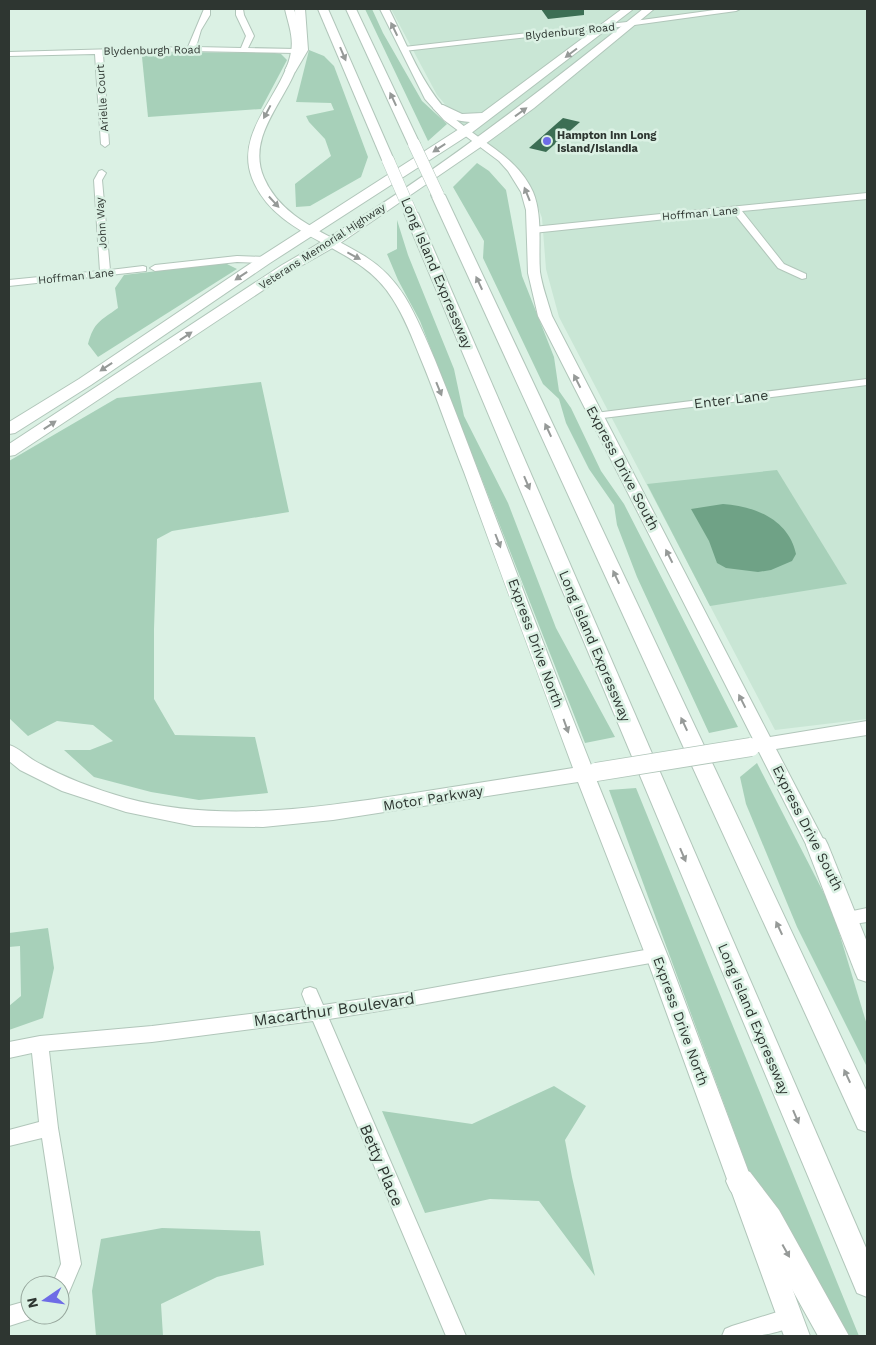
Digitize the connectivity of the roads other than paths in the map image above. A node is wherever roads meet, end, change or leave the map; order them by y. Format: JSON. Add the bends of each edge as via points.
{"nodes":[{"id":1,"x":206,"y":9,"type":"edge"},
{"id":2,"x":240,"y":9,"type":"edge"},
{"id":3,"x":289,"y":9,"type":"edge"},
{"id":4,"x":300,"y":9,"type":"edge"},
{"id":5,"x":324,"y":9,"type":"edge"},
{"id":6,"x":351,"y":9,"type":"edge"},
{"id":7,"x":384,"y":9,"type":"edge"},
{"id":8,"x":628,"y":9,"type":"edge"},
{"id":9,"x":649,"y":9,"type":"edge"},
{"id":10,"x":736,"y":9,"type":"edge"},
{"id":11,"x":627,"y":24,"type":"junction"},
{"id":12,"x":602,"y":27,"type":"junction"},
{"id":13,"x":191,"y":49,"type":"junction"},
{"id":14,"x":244,"y":49,"type":"junction"},
{"id":15,"x":404,"y":49,"type":"junction"},
{"id":16,"x":100,"y":51,"type":"junction"},
{"id":17,"x":296,"y":51,"type":"junction"},
{"id":18,"x":9,"y":54,"type":"edge"},
{"id":19,"x":291,"y":70,"type":"junction"},
{"id":20,"x":439,"y":108,"type":"junction"},
{"id":21,"x":486,"y":116,"type":"junction"},
{"id":22,"x":466,"y":131,"type":"junction"},
{"id":23,"x":481,"y":141,"type":"junction"},
{"id":24,"x":105,"y":144,"type":"dead end"},
{"id":25,"x":102,"y":173,"type":"dead end"},
{"id":26,"x":867,"y":196,"type":"edge"},
{"id":27,"x":736,"y":210,"type":"junction"},
{"id":28,"x":533,"y":230,"type":"junction"},
{"id":29,"x":312,"y":231,"type":"junction"},
{"id":30,"x":331,"y":243,"type":"junction"},
{"id":31,"x":265,"y":260,"type":"junction"},
{"id":32,"x":155,"y":268,"type":"dead end"},
{"id":33,"x":143,"y":269,"type":"dead end"},
{"id":34,"x":104,"y":274,"type":"junction"},
{"id":35,"x":802,"y":276,"type":"dead end"},
{"id":36,"x":9,"y":283,"type":"edge"},
{"id":37,"x":867,"y":382,"type":"edge"},
{"id":38,"x":595,"y":416,"type":"junction"},
{"id":39,"x":9,"y":428,"type":"edge"},
{"id":40,"x":9,"y":451,"type":"edge"},
{"id":41,"x":867,"y":728,"type":"edge"},
{"id":42,"x":758,"y":746,"type":"junction"},
{"id":43,"x":9,"y":752,"type":"edge"},
{"id":44,"x":590,"y":773,"type":"junction"},
{"id":45,"x":816,"y":845,"type":"junction"},
{"id":46,"x":861,"y":916,"type":"edge"},
{"id":47,"x":867,"y":942,"type":"edge"},
{"id":48,"x":656,"y":955,"type":"junction"},
{"id":49,"x":867,"y":972,"type":"edge"},
{"id":50,"x":310,"y":994,"type":"dead end"},
{"id":51,"x":317,"y":1013,"type":"junction"},
{"id":52,"x":40,"y":1044,"type":"junction"},
{"id":53,"x":9,"y":1050,"type":"edge"},
{"id":54,"x":867,"y":1120,"type":"edge"},
{"id":55,"x":49,"y":1128,"type":"junction"},
{"id":56,"x":9,"y":1138,"type":"edge"},
{"id":57,"x":740,"y":1181,"type":"junction"},
{"id":58,"x":66,"y":1275,"type":"edge"},
{"id":59,"x":867,"y":1283,"type":"edge"},
{"id":60,"x":793,"y":1327,"type":"edge"},
{"id":61,"x":456,"y":1336,"type":"edge"},
{"id":62,"x":732,"y":1336,"type":"edge"},
{"id":63,"x":834,"y":1336,"type":"edge"}],
"edges":[{"from":1,"to":13,"type":"street"},
{"from":2,"to":14,"type":"street","via":[[250,36]]},
{"from":3,"to":17,"type":"main road","name":"Express Drive North"},
{"from":4,"to":19,"type":"highway","via":[[302,50]]},
{"from":5,"to":59,"type":"highway","name":"Long Island Expressway","one_way":true,"bridge":true},
{"from":54,"to":6,"type":"highway","one_way":true,"bridge":true},
{"from":15,"to":7,"type":"main road","name":"Express Drive South","one_way":true},
{"from":8,"to":12,"type":"highway","name":"Veterans Memorial Highway"},
{"from":9,"to":11,"type":"highway","name":"Veterans Memorial Highway"},
{"from":10,"to":11,"type":"street","name":"Blydenburg Road"},
{"from":11,"to":12,"type":"street","name":"Blydenburg Road"},
{"from":23,"to":11,"type":"highway","name":"Veterans Memorial Highway","one_way":true,"via":[[530,105]]},
{"from":12,"to":15,"type":"street","name":"Blydenburg Road"},
{"from":12,"to":21,"type":"highway","name":"Veterans Memorial Highway","one_way":true},
{"from":13,"to":14,"type":"street","name":"Blydenburgh Road"},
{"from":13,"to":16,"type":"street","name":"Blydenburgh Road"},
{"from":14,"to":17,"type":"street","name":"Blydenburgh Road"},
{"from":15,"to":20,"type":"main road","name":"Express Drive South","via":[[426,92]]},
{"from":16,"to":18,"type":"street","name":"Blydenburgh Road"},
{"from":16,"to":24,"type":"street","name":"Arielle Court"},
{"from":17,"to":19,"type":"main road","name":"Express Drive North"},
{"from":19,"to":29,"type":"main road","name":"Express Drive North","one_way":true,"via":[[258,131],[254,165],[268,196],[284,212]]},
{"from":20,"to":21,"type":"highway","via":[[464,119]]},
{"from":20,"to":22,"type":"main road","name":"Express Drive South"},
{"from":21,"to":22,"type":"highway","name":"Veterans Memorial Highway"},
{"from":22,"to":23,"type":"main road","name":"Express Drive South"},
{"from":22,"to":29,"type":"highway","name":"Veterans Memorial Highway","one_way":true},
{"from":28,"to":23,"type":"main road","name":"Express Drive South","one_way":true,"via":[[527,192],[513,169]]},
{"from":23,"to":30,"type":"highway","name":"Veterans Memorial Highway"},
{"from":25,"to":34,"type":"street","name":"John Way","via":[[98,180]]},
{"from":26,"to":27,"type":"street","name":"Hoffman Lane"},
{"from":27,"to":28,"type":"street","name":"Hoffman Lane"},
{"from":27,"to":35,"type":"street","via":[[781,266]]},
{"from":38,"to":28,"type":"main road","name":"Express Drive South","one_way":true,"via":[[545,316],[534,273]]},
{"from":29,"to":30,"type":"main road","name":"Express Drive North"},
{"from":29,"to":31,"type":"highway","name":"Veterans Memorial Highway"},
{"from":40,"to":30,"type":"highway","name":"Veterans Memorial Highway","one_way":true,"via":[[287,268]]},
{"from":30,"to":44,"type":"main road","name":"Express Drive North","one_way":true,"via":[[379,273],[396,292],[413,326]]},
{"from":31,"to":32,"type":"street","via":[[237,259]]},
{"from":31,"to":39,"type":"highway","name":"Veterans Memorial Highway","one_way":true},
{"from":33,"to":34,"type":"street","name":"Hoffman Lane"},
{"from":34,"to":36,"type":"street","name":"Hoffman Lane"},
{"from":37,"to":38,"type":"street","name":"Enter Lane"},
{"from":42,"to":38,"type":"main road","name":"Express Drive South","one_way":true},
{"from":41,"to":42,"type":"main road","name":"Motor Parkway"},
{"from":42,"to":44,"type":"main road","name":"Motor Parkway","bridge":true},
{"from":42,"to":45,"type":"main road","name":"Express Drive South"},
{"from":43,"to":44,"type":"main road","name":"Motor Parkway","via":[[69,786],[126,805],[194,818],[263,819],[334,813]]},
{"from":44,"to":48,"type":"main road","name":"Express Drive North"},
{"from":45,"to":46,"type":"main road","name":"Express Drive South"},
{"from":45,"to":49,"type":"highway"},
{"from":46,"to":47,"type":"main road","name":"Express Drive South"},
{"from":48,"to":51,"type":"street","name":"Macarthur Boulevard"},
{"from":48,"to":57,"type":"main road","name":"Express Drive North"},
{"from":50,"to":51,"type":"street","name":"Betty Place"},
{"from":51,"to":52,"type":"street","name":"Macarthur Boulevard","via":[[152,1034]]},
{"from":51,"to":61,"type":"street","name":"Betty Place"},
{"from":52,"to":53,"type":"street","name":"Macarthur Boulevard"},
{"from":52,"to":55,"type":"street"},
{"from":55,"to":56,"type":"street"},
{"from":55,"to":58,"type":"street","via":[[71,1264]]},
{"from":57,"to":60,"type":"main road","name":"Express Drive North"},
{"from":57,"to":63,"type":"highway","one_way":true,"via":[[769,1220]]},
{"from":60,"to":62,"type":"street"}]}
